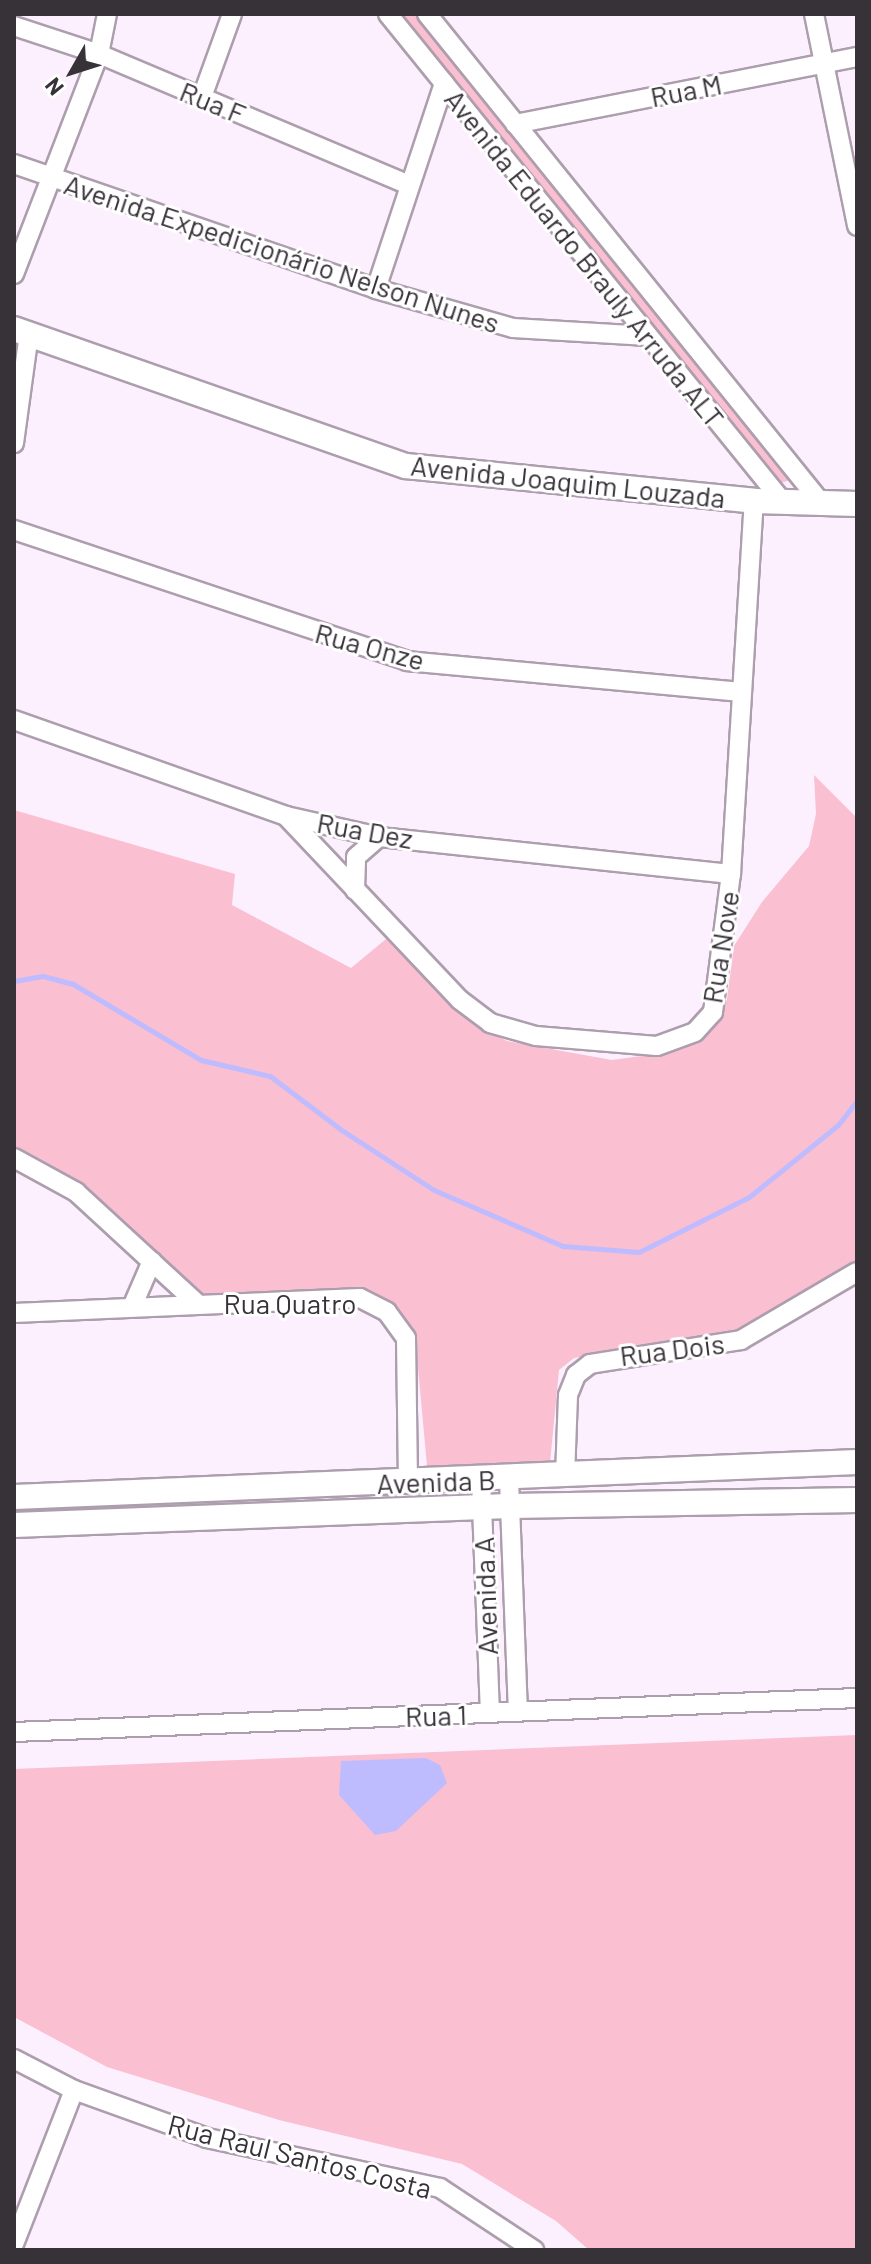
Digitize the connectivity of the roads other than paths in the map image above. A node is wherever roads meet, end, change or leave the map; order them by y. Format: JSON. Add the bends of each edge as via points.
{"nodes":[{"id":1,"x":107,"y":14,"type":"edge"},
{"id":2,"x":232,"y":14,"type":"edge"},
{"id":3,"x":388,"y":14,"type":"edge"},
{"id":4,"x":427,"y":14,"type":"edge"},
{"id":5,"x":814,"y":14,"type":"edge"},
{"id":6,"x":14,"y":26,"type":"edge"},
{"id":7,"x":99,"y":54,"type":"junction"},
{"id":8,"x":857,"y":57,"type":"edge"},
{"id":9,"x":825,"y":63,"type":"junction"},
{"id":10,"x":444,"y":83,"type":"junction"},
{"id":11,"x":202,"y":97,"type":"junction"},
{"id":12,"x":515,"y":124,"type":"junction"},
{"id":13,"x":14,"y":164,"type":"edge"},
{"id":14,"x":48,"y":177,"type":"junction"},
{"id":15,"x":409,"y":185,"type":"junction"},
{"id":16,"x":857,"y":226,"type":"edge"},
{"id":17,"x":14,"y":274,"type":"edge"},
{"id":18,"x":376,"y":289,"type":"junction"},
{"id":19,"x":21,"y":332,"type":"edge"},
{"id":20,"x":648,"y":336,"type":"junction"},
{"id":21,"x":14,"y":443,"type":"edge"},
{"id":22,"x":818,"y":499,"type":"junction"},
{"id":23,"x":754,"y":501,"type":"junction"},
{"id":24,"x":783,"y":502,"type":"junction"},
{"id":25,"x":857,"y":504,"type":"edge"},
{"id":26,"x":14,"y":530,"type":"edge"},
{"id":27,"x":741,"y":692,"type":"junction"},
{"id":28,"x":14,"y":720,"type":"edge"},
{"id":29,"x":286,"y":816,"type":"junction"},
{"id":30,"x":379,"y":837,"type":"junction"},
{"id":31,"x":731,"y":874,"type":"junction"},
{"id":32,"x":355,"y":890,"type":"junction"},
{"id":33,"x":14,"y":1158,"type":"edge"},
{"id":34,"x":152,"y":1261,"type":"junction"},
{"id":35,"x":857,"y":1272,"type":"edge"},
{"id":36,"x":198,"y":1304,"type":"junction"},
{"id":37,"x":132,"y":1307,"type":"junction"},
{"id":38,"x":14,"y":1313,"type":"edge"},
{"id":39,"x":857,"y":1462,"type":"edge"},
{"id":40,"x":565,"y":1477,"type":"junction"},
{"id":41,"x":509,"y":1479,"type":"junction"},
{"id":42,"x":481,"y":1480,"type":"junction"},
{"id":43,"x":408,"y":1482,"type":"junction"},
{"id":44,"x":14,"y":1497,"type":"edge"},
{"id":45,"x":857,"y":1500,"type":"edge"},
{"id":46,"x":509,"y":1506,"type":"junction"},
{"id":47,"x":482,"y":1507,"type":"junction"},
{"id":48,"x":14,"y":1525,"type":"edge"},
{"id":49,"x":857,"y":1698,"type":"edge"},
{"id":50,"x":518,"y":1712,"type":"junction"},
{"id":51,"x":490,"y":1713,"type":"junction"},
{"id":52,"x":14,"y":1732,"type":"edge"},
{"id":53,"x":14,"y":2059,"type":"edge"},
{"id":54,"x":74,"y":2090,"type":"junction"},
{"id":55,"x":14,"y":2244,"type":"edge"},
{"id":56,"x":534,"y":2250,"type":"edge"}],
"edges":[{"from":1,"to":7,"type":"street"},
{"from":2,"to":11,"type":"street"},
{"from":3,"to":10,"type":"street","name":"Avenida Eduardo Brauly Arruda ALT"},
{"from":4,"to":12,"type":"street","name":"Avenida Eduardo Brauly Arruda ALT"},
{"from":5,"to":9,"type":"street"},
{"from":6,"to":7,"type":"street","name":"Rua F"},
{"from":7,"to":11,"type":"street","name":"Rua F"},
{"from":7,"to":14,"type":"street"},
{"from":8,"to":9,"type":"street","name":"Rua M"},
{"from":9,"to":12,"type":"street","name":"Rua M"},
{"from":9,"to":16,"type":"street"},
{"from":10,"to":15,"type":"street"},
{"from":10,"to":20,"type":"street","name":"Avenida Eduardo Brauly Arruda ALT"},
{"from":11,"to":15,"type":"street","name":"Rua F"},
{"from":12,"to":22,"type":"street","name":"Avenida Eduardo Brauly Arruda ALT"},
{"from":13,"to":14,"type":"street","name":"Avenida Expedicionário Nelson Nunes"},
{"from":14,"to":17,"type":"street"},
{"from":14,"to":18,"type":"street","name":"Avenida Expedicionário Nelson Nunes"},
{"from":15,"to":18,"type":"street"},
{"from":18,"to":20,"type":"street","name":"Avenida Expedicionário Nelson Nunes","via":[[513,328]]},
{"from":19,"to":21,"type":"street"},
{"from":19,"to":23,"type":"street","name":"Avenida Joaquim Louzada","via":[[406,466]]},
{"from":20,"to":24,"type":"street","name":"Avenida Eduardo Brauly Arruda ALT"},
{"from":22,"to":24,"type":"street","name":"Avenida Joaquim Louzada"},
{"from":22,"to":25,"type":"street","name":"Avenida Joaquim Louzada"},
{"from":23,"to":24,"type":"street","name":"Avenida Joaquim Louzada"},
{"from":23,"to":27,"type":"street","name":"Rua Nove"},
{"from":26,"to":27,"type":"street","name":"Rua Onze","via":[[407,661]]},
{"from":27,"to":31,"type":"street","name":"Rua Nove"},
{"from":28,"to":29,"type":"street","name":"Rua Dez"},
{"from":29,"to":30,"type":"street","name":"Rua Dez"},
{"from":29,"to":32,"type":"street","name":"Rua Nove"},
{"from":30,"to":31,"type":"street","name":"Rua Dez"},
{"from":30,"to":32,"type":"street","via":[[356,857]]},
{"from":31,"to":32,"type":"street","name":"Rua Nove","via":[[713,1012],[695,1032],[657,1046],[536,1036],[490,1023],[460,1000]]},
{"from":33,"to":34,"type":"street","via":[[76,1192]]},
{"from":34,"to":36,"type":"street"},
{"from":34,"to":37,"type":"street"},
{"from":35,"to":40,"type":"street","name":"Rua Dois","via":[[741,1340],[590,1364],[576,1375],[568,1395]]},
{"from":36,"to":37,"type":"street","name":"Rua Quatro"},
{"from":36,"to":43,"type":"street","name":"Rua Quatro","via":[[360,1298],[387,1312],[406,1338]]},
{"from":37,"to":38,"type":"street","name":"Rua Quatro"},
{"from":39,"to":40,"type":"street","name":"Avenida B"},
{"from":40,"to":41,"type":"street","name":"Avenida B"},
{"from":41,"to":42,"type":"street","name":"Avenida B"},
{"from":41,"to":46,"type":"street","name":"Avenida A"},
{"from":42,"to":43,"type":"street","name":"Avenida B"},
{"from":42,"to":47,"type":"street","name":"Avenida A"},
{"from":43,"to":44,"type":"street","name":"Avenida B"},
{"from":45,"to":46,"type":"street","name":"Avenida B"},
{"from":46,"to":47,"type":"street","name":"Avenida B"},
{"from":46,"to":50,"type":"street","name":"Avenida A"},
{"from":47,"to":48,"type":"street","name":"Avenida B"},
{"from":47,"to":51,"type":"street","name":"Avenida A"},
{"from":49,"to":50,"type":"street","name":"Rua 1"},
{"from":50,"to":51,"type":"street","name":"Rua 1"},
{"from":51,"to":52,"type":"street","name":"Rua 1"},
{"from":53,"to":54,"type":"street","name":"Rua Raul Santos Costa"},
{"from":54,"to":55,"type":"street"},
{"from":54,"to":56,"type":"street","name":"Rua Raul Santos Costa","via":[[207,2138],[440,2188]]}]}
